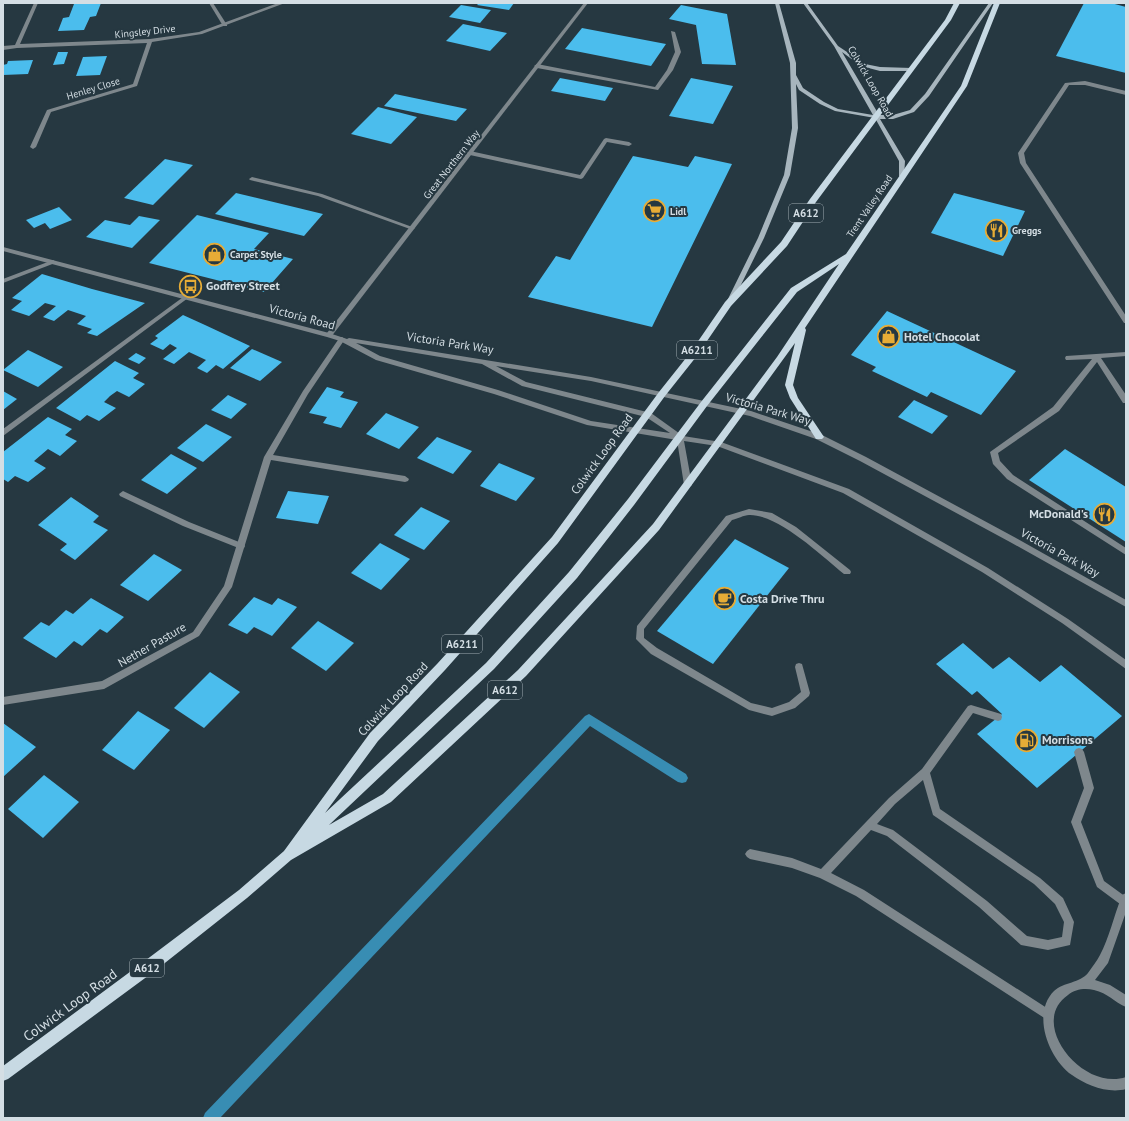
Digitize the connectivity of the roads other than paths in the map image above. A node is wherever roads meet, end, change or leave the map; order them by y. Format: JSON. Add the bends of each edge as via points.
{"nodes":[{"id":1,"x":36,"y":3,"type":"edge"},
{"id":2,"x":211,"y":3,"type":"edge"},
{"id":3,"x":283,"y":3,"type":"edge"},
{"id":4,"x":586,"y":3,"type":"edge"},
{"id":5,"x":777,"y":3,"type":"edge"},
{"id":6,"x":805,"y":3,"type":"edge"},
{"id":7,"x":957,"y":3,"type":"edge"},
{"id":8,"x":991,"y":3,"type":"edge"},
{"id":9,"x":996,"y":3,"type":"edge"},
{"id":10,"x":225,"y":25,"type":"junction"},
{"id":11,"x":673,"y":32,"type":"dead end"},
{"id":12,"x":150,"y":41,"type":"junction"},
{"id":13,"x":17,"y":46,"type":"junction"},
{"id":14,"x":836,"y":46,"type":"junction"},
{"id":15,"x":3,"y":48,"type":"edge"},
{"id":16,"x":537,"y":66,"type":"junction"},
{"id":17,"x":910,"y":69,"type":"junction"},
{"id":18,"x":794,"y":74,"type":"junction"},
{"id":19,"x":1126,"y":93,"type":"edge"},
{"id":20,"x":876,"y":117,"type":"junction"},
{"id":21,"x":629,"y":144,"type":"dead end"},
{"id":22,"x":33,"y":147,"type":"dead end"},
{"id":23,"x":470,"y":153,"type":"junction"},
{"id":24,"x":902,"y":176,"type":"junction"},
{"id":25,"x":252,"y":179,"type":"dead end"},
{"id":26,"x":412,"y":228,"type":"junction"},
{"id":27,"x":3,"y":249,"type":"edge"},
{"id":28,"x":850,"y":253,"type":"junction"},
{"id":29,"x":53,"y":262,"type":"junction"},
{"id":30,"x":3,"y":281,"type":"edge"},
{"id":31,"x":186,"y":297,"type":"junction"},
{"id":32,"x":728,"y":304,"type":"junction"},
{"id":33,"x":1126,"y":321,"type":"edge"},
{"id":34,"x":804,"y":322,"type":"junction"},
{"id":35,"x":329,"y":335,"type":"junction"},
{"id":36,"x":342,"y":339,"type":"junction"},
{"id":37,"x":1126,"y":354,"type":"edge"},
{"id":38,"x":1097,"y":357,"type":"junction"},
{"id":39,"x":1068,"y":358,"type":"dead end"},
{"id":40,"x":479,"y":360,"type":"junction"},
{"id":41,"x":662,"y":394,"type":"junction"},
{"id":42,"x":1126,"y":402,"type":"edge"},
{"id":43,"x":704,"y":404,"type":"junction"},
{"id":44,"x":742,"y":412,"type":"junction"},
{"id":45,"x":648,"y":415,"type":"junction"},
{"id":46,"x":637,"y":431,"type":"junction"},
{"id":47,"x":3,"y":433,"type":"edge"},
{"id":48,"x":680,"y":437,"type":"junction"},
{"id":49,"x":819,"y":437,"type":"junction"},
{"id":50,"x":718,"y":444,"type":"junction"},
{"id":51,"x":268,"y":457,"type":"junction"},
{"id":52,"x":405,"y":479,"type":"dead end"},
{"id":53,"x":688,"y":484,"type":"junction"},
{"id":54,"x":123,"y":494,"type":"dead end"},
{"id":55,"x":241,"y":546,"type":"junction"},
{"id":56,"x":1126,"y":552,"type":"edge"},
{"id":57,"x":847,"y":572,"type":"dead end"},
{"id":58,"x":1126,"y":604,"type":"edge"},
{"id":59,"x":1126,"y":665,"type":"edge"},
{"id":60,"x":799,"y":667,"type":"dead end"},
{"id":61,"x":3,"y":701,"type":"edge"},
{"id":62,"x":998,"y":717,"type":"dead end"},
{"id":63,"x":1078,"y":752,"type":"dead end"},
{"id":64,"x":925,"y":772,"type":"junction"},
{"id":65,"x":868,"y":825,"type":"junction"},
{"id":66,"x":750,"y":854,"type":"dead end"},
{"id":67,"x":287,"y":856,"type":"junction"},
{"id":68,"x":823,"y":874,"type":"junction"},
{"id":69,"x":1125,"y":900,"type":"edge"},
{"id":70,"x":1086,"y":984,"type":"junction"},
{"id":71,"x":1126,"y":1002,"type":"edge"},
{"id":72,"x":1049,"y":1016,"type":"junction"},
{"id":73,"x":3,"y":1074,"type":"edge"},
{"id":74,"x":1126,"y":1083,"type":"edge"}],
"edges":[{"from":1,"to":13,"type":"street"},
{"from":2,"to":10,"type":"street"},
{"from":3,"to":10,"type":"street","name":"Kingsley Drive"},
{"from":4,"to":16,"type":"street","name":"Great Northern Way"},
{"from":5,"to":18,"type":"main road","name":"Colwick Loop Road","via":[[794,64]]},
{"from":6,"to":14,"type":"main road","name":"Colwick Loop Road"},
{"from":7,"to":17,"type":"main road","number":"A612","via":[[948,20]]},
{"from":8,"to":20,"type":"main road","via":[[927,95],[912,111],[893,117]]},
{"from":9,"to":24,"type":"main road","name":"Trent Valley Road","number":"A612","via":[[964,86]]},
{"from":10,"to":12,"type":"street","name":"Kingsley Drive","via":[[200,33]]},
{"from":11,"to":16,"type":"street","via":[[678,52],[670,70],[656,89]]},
{"from":12,"to":13,"type":"street","name":"Kingsley Drive"},
{"from":12,"to":22,"type":"street","name":"Henley Close","via":[[135,85],[49,111]]},
{"from":13,"to":15,"type":"street","name":"Kingsley Drive"},
{"from":14,"to":17,"type":"main road","via":[[863,65],[880,69]]},
{"from":14,"to":20,"type":"main road","name":"Colwick Loop Road"},
{"from":16,"to":23,"type":"street","name":"Great Northern Way"},
{"from":17,"to":20,"type":"main road","number":"A612","via":[[895,94]]},
{"from":18,"to":20,"type":"main road","via":[[801,89],[822,103],[837,110]]},
{"from":18,"to":32,"type":"main road","name":"Colwick Loop Road","via":[[795,128],[787,175],[761,238]]},
{"from":19,"to":33,"type":"street","via":[[1085,83],[1067,84],[1021,153],[1022,163]]},
{"from":20,"to":24,"type":"main road","name":"Colwick Loop Road","via":[[902,161]]},
{"from":20,"to":32,"type":"main road","number":"A612","via":[[784,244]]},
{"from":21,"to":23,"type":"street","via":[[606,140],[581,177]]},
{"from":23,"to":26,"type":"street","name":"Great Northern Way"},
{"from":24,"to":28,"type":"main road","name":"Trent Valley Road","number":"A612"},
{"from":25,"to":26,"type":"street","via":[[320,195]]},
{"from":26,"to":35,"type":"street","name":"Great Northern Way"},
{"from":27,"to":29,"type":"street","name":"Victoria Road"},
{"from":28,"to":34,"type":"main road","name":"Trent Valley Road","number":"A612"},
{"from":28,"to":43,"type":"main road","via":[[794,290]]},
{"from":29,"to":30,"type":"street"},
{"from":29,"to":31,"type":"street","name":"Victoria Road"},
{"from":31,"to":35,"type":"street","name":"Victoria Road"},
{"from":31,"to":47,"type":"street"},
{"from":32,"to":41,"type":"main road","name":"Colwick Loop Road","number":"A6211"},
{"from":34,"to":44,"type":"main road","name":"Trent Valley Road","number":"A612"},
{"from":34,"to":49,"type":"main road","via":[[789,385],[794,398]]},
{"from":35,"to":36,"type":"street","name":"Victoria Road"},
{"from":36,"to":40,"type":"street","name":"Victoria Park Way"},
{"from":36,"to":46,"type":"street","name":"Victoria Road","via":[[378,358],[496,392],[590,423]]},
{"from":36,"to":51,"type":"street","name":"Nether Pasture","via":[[305,393]]},
{"from":37,"to":38,"type":"street"},
{"from":38,"to":39,"type":"street"},
{"from":38,"to":42,"type":"street"},
{"from":38,"to":56,"type":"street","via":[[1056,409],[994,452],[996,462],[1010,477]]},
{"from":40,"to":41,"type":"street","name":"Victoria Park Way"},
{"from":40,"to":45,"type":"street","via":[[524,384]]},
{"from":41,"to":43,"type":"street","name":"Victoria Park Way"},
{"from":41,"to":45,"type":"main road","name":"Colwick Loop Road","number":"A6211"},
{"from":43,"to":44,"type":"street","name":"Victoria Park Way"},
{"from":43,"to":48,"type":"main road"},
{"from":44,"to":49,"type":"street","name":"Victoria Park Way"},
{"from":44,"to":50,"type":"main road","name":"Colwick Loop Road","number":"A612"},
{"from":45,"to":46,"type":"main road","name":"Colwick Loop Road","number":"A6211"},
{"from":45,"to":48,"type":"street"},
{"from":46,"to":48,"type":"street"},
{"from":46,"to":67,"type":"main road","name":"Colwick Loop Road","number":"A6211","via":[[555,540],[441,667],[374,736]]},
{"from":48,"to":50,"type":"street"},
{"from":48,"to":53,"type":"street"},
{"from":48,"to":67,"type":"main road","via":[[573,575],[490,666]]},
{"from":49,"to":58,"type":"street","name":"Victoria Park Way","via":[[870,462]]},
{"from":50,"to":53,"type":"main road","name":"Colwick Loop Road","number":"A612"},
{"from":50,"to":59,"type":"street","via":[[846,491],[985,570]]},
{"from":51,"to":52,"type":"street"},
{"from":51,"to":55,"type":"street","name":"Nether Pasture"},
{"from":53,"to":67,"type":"main road","name":"Colwick Loop Road","number":"A612","via":[[656,527],[522,673],[387,798]]},
{"from":54,"to":55,"type":"street","via":[[186,524]]},
{"from":55,"to":61,"type":"street","name":"Nether Pasture","via":[[228,587],[196,634],[104,685]]},
{"from":57,"to":60,"type":"street","via":[[793,529],[770,515],[749,512],[729,518],[640,628],[640,639],[654,651],[749,706],[772,712],[792,705],[806,693]]},
{"from":62,"to":64,"type":"street","via":[[971,710]]},
{"from":63,"to":69,"type":"street","via":[[1088,788],[1076,822],[1100,884]]},
{"from":64,"to":65,"type":"street"},
{"from":64,"to":65,"type":"street","via":[[936,812],[1037,882],[1059,901],[1069,922],[1066,942],[1048,945],[1025,941],[983,904],[890,833]]},
{"from":65,"to":68,"type":"street"},
{"from":66,"to":68,"type":"street","via":[[792,863]]},
{"from":67,"to":73,"type":"main road","name":"Colwick Loop Road","number":"A612","via":[[243,894],[151,965]]},
{"from":68,"to":72,"type":"street","via":[[860,893]]},
{"from":69,"to":70,"type":"street","via":[[1104,959]]},
{"from":70,"to":71,"type":"street","via":[[1103,988]]},
{"from":70,"to":72,"type":"street","via":[[1070,986],[1056,995]]},
{"from":72,"to":74,"type":"street","via":[[1049,1029],[1055,1047],[1066,1063],[1082,1076],[1107,1086]]}]}
